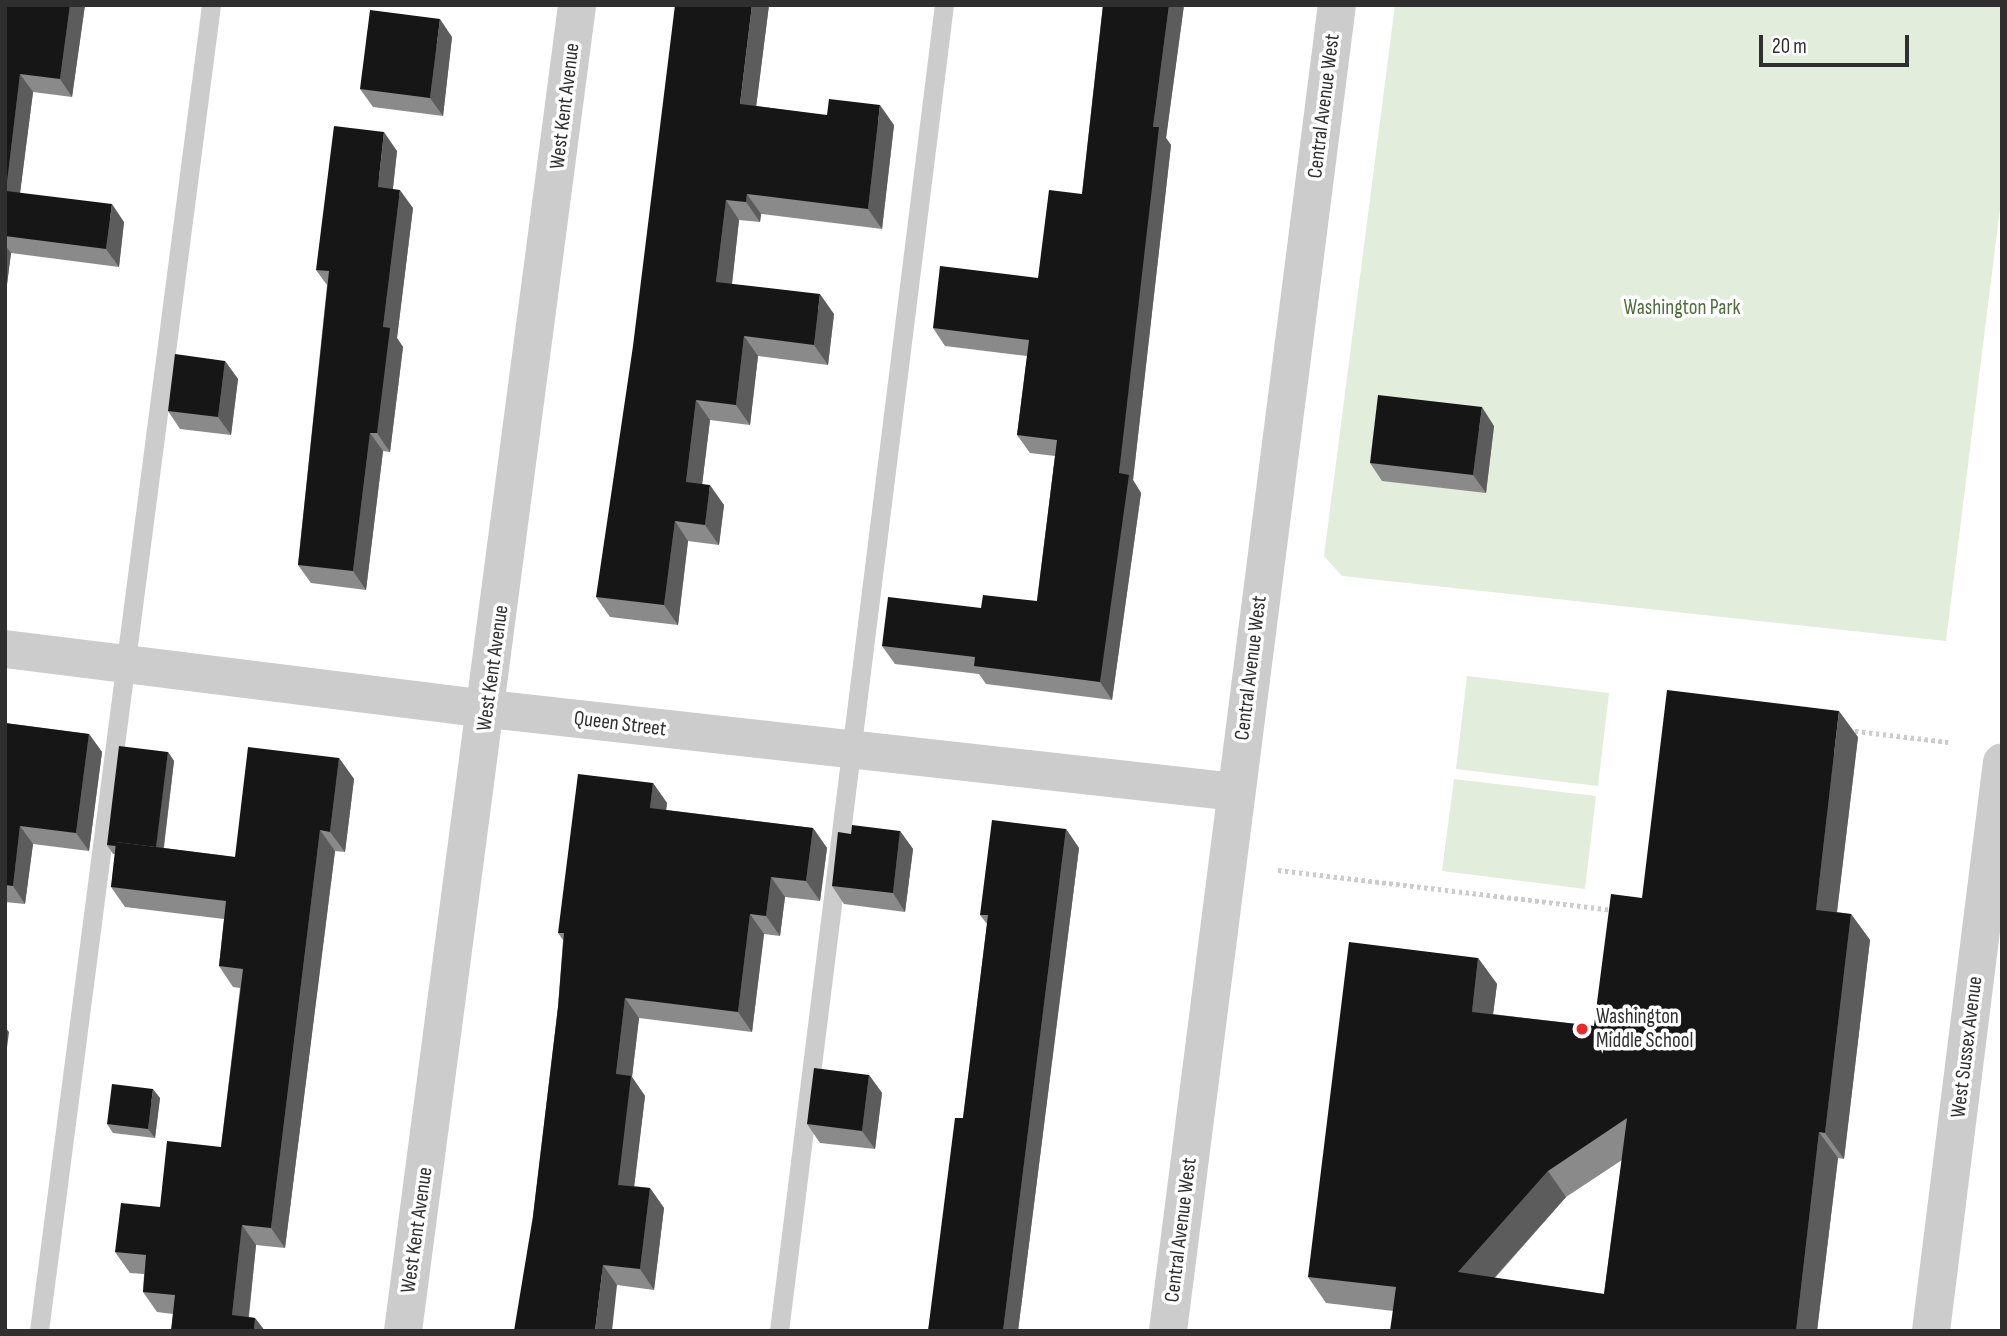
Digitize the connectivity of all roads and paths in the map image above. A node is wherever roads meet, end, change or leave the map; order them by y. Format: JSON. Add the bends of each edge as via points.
{"nodes":[{"id":1,"x":211,"y":5,"type":"edge"},
{"id":2,"x":578,"y":5,"type":"edge"},
{"id":3,"x":944,"y":5,"type":"edge"},
{"id":4,"x":1337,"y":5,"type":"edge"},
{"id":5,"x":5,"y":649,"type":"edge"},
{"id":6,"x":125,"y":662,"type":"junction"},
{"id":7,"x":488,"y":709,"type":"junction"},
{"id":8,"x":1841,"y":730,"type":"edge"},
{"id":9,"x":1948,"y":742,"type":"dead end"},
{"id":10,"x":853,"y":751,"type":"junction"},
{"id":11,"x":2002,"y":762,"type":"edge"},
{"id":12,"x":1236,"y":792,"type":"junction"},
{"id":13,"x":1278,"y":870,"type":"dead end"},
{"id":14,"x":1994,"y":893,"type":"edge"},
{"id":15,"x":1627,"y":912,"type":"edge"},
{"id":16,"x":39,"y":1331,"type":"edge"},
{"id":17,"x":403,"y":1331,"type":"edge"},
{"id":18,"x":779,"y":1331,"type":"edge"},
{"id":19,"x":1168,"y":1331,"type":"edge"},
{"id":20,"x":1931,"y":1331,"type":"edge"}],
"edges":[{"from":1,"to":6,"type":"lane"},
{"from":2,"to":7,"type":"street","name":"West Kent Avenue"},
{"from":3,"to":10,"type":"lane"},
{"from":4,"to":12,"type":"street","name":"Central Avenue West"},
{"from":5,"to":6,"type":"street","name":"Queen Street"},
{"from":6,"to":7,"type":"street","name":"Queen Street"},
{"from":6,"to":16,"type":"lane"},
{"from":7,"to":10,"type":"street","name":"Queen Street"},
{"from":7,"to":17,"type":"street","name":"West Kent Avenue"},
{"from":8,"to":9,"type":"path"},
{"from":10,"to":12,"type":"street","name":"Queen Street"},
{"from":10,"to":18,"type":"lane"},
{"from":11,"to":14,"type":"street","name":"West Sussex Avenue"},
{"from":12,"to":19,"type":"street","name":"Central Avenue West"},
{"from":13,"to":15,"type":"path"},
{"from":14,"to":20,"type":"street","name":"West Sussex Avenue"}]}
